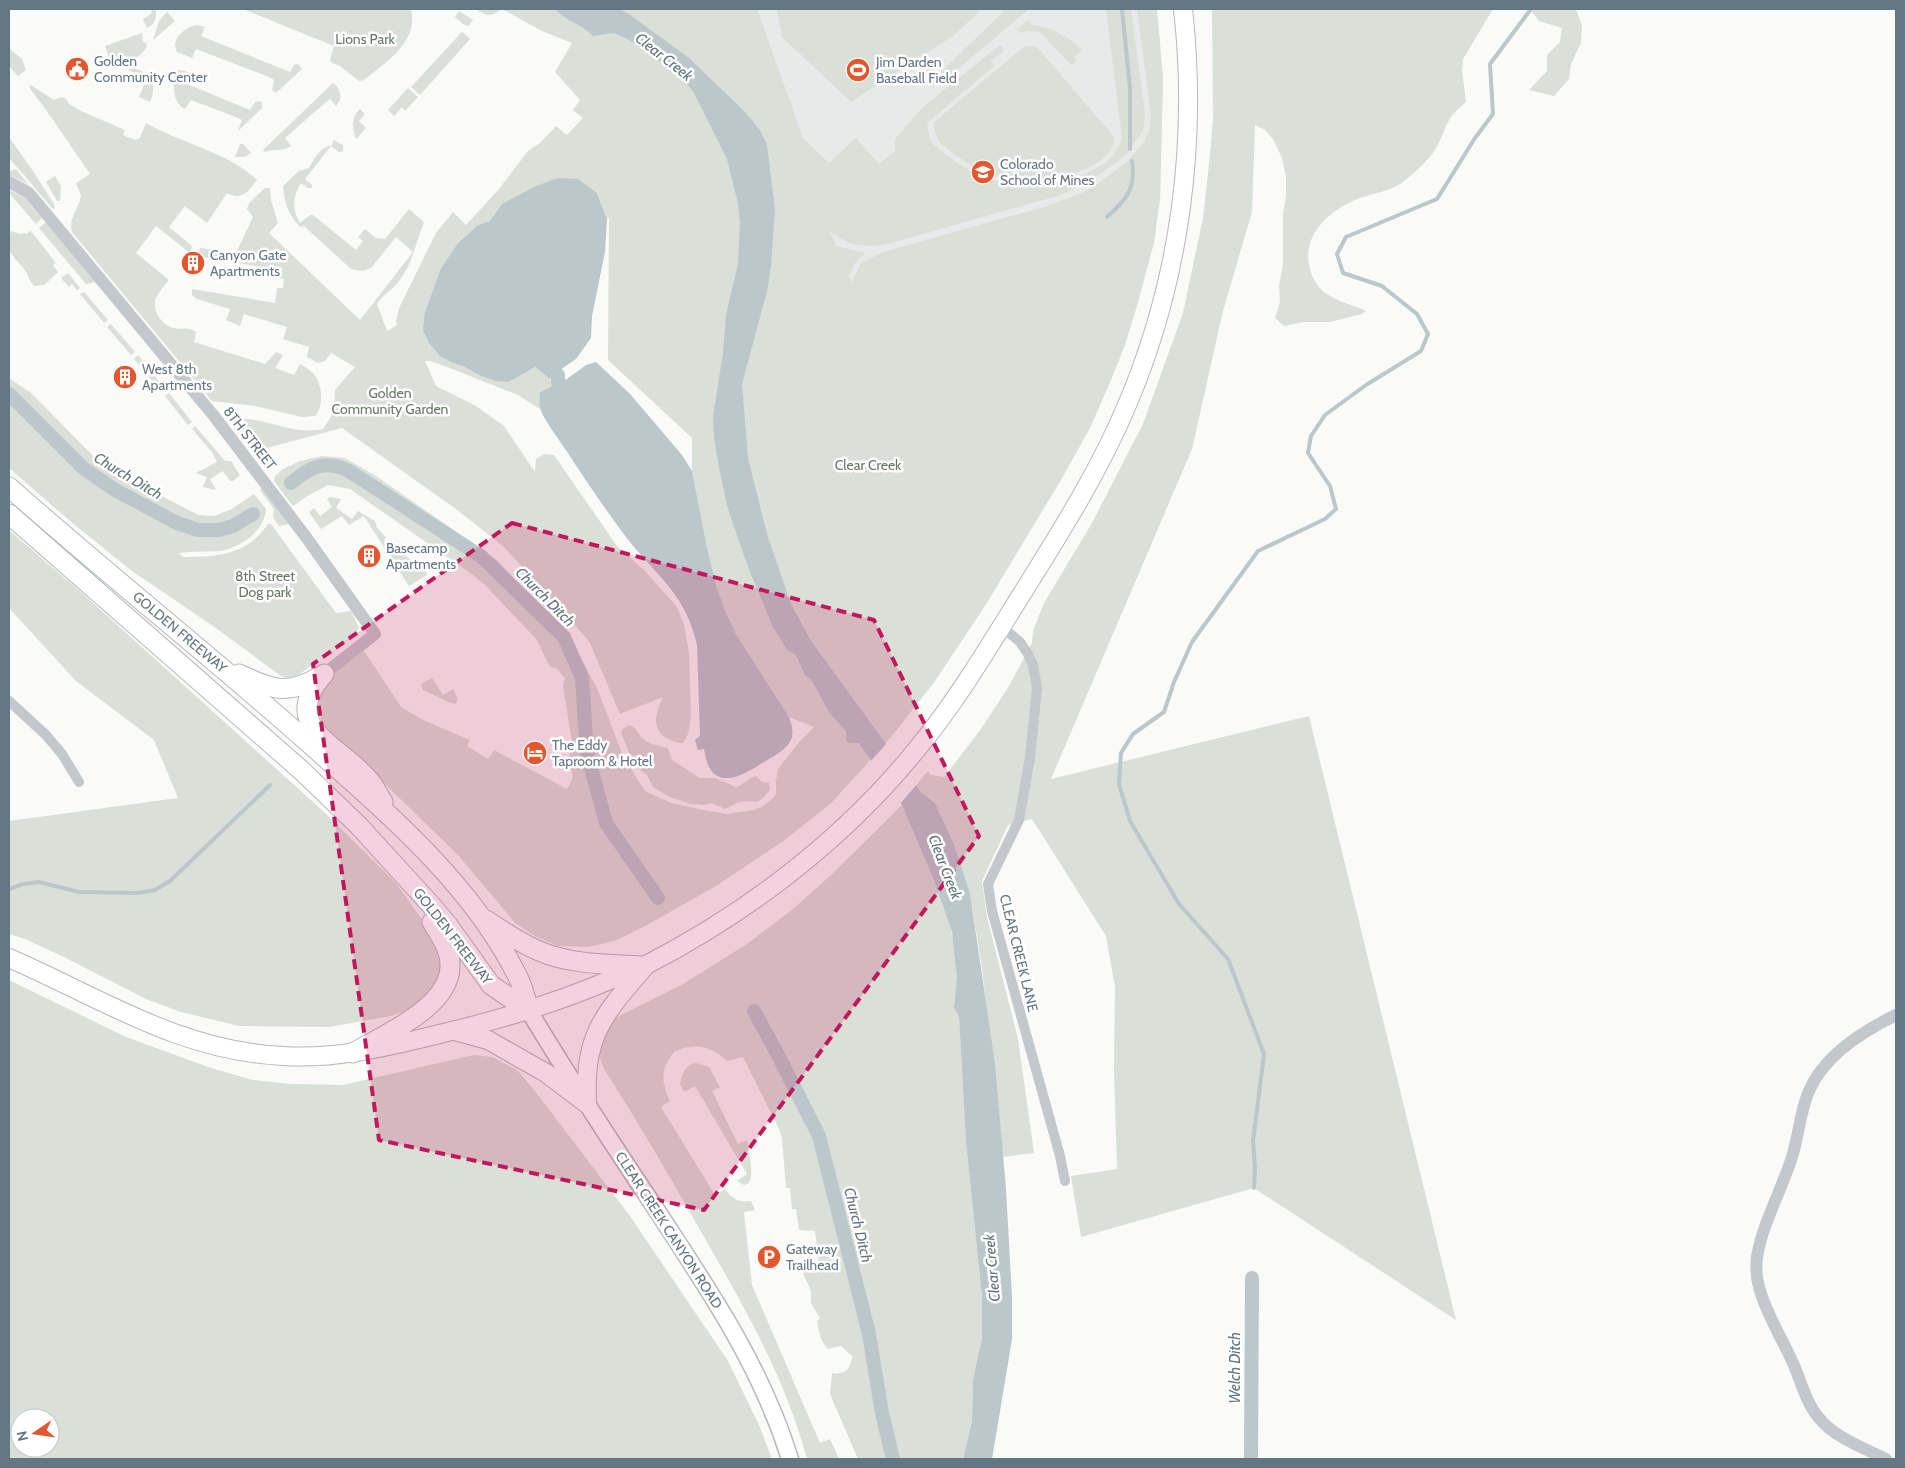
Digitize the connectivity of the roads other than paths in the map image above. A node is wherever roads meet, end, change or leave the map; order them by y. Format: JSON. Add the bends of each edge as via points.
{"nodes":[{"id":1,"x":1183,"y":9,"type":"edge"},
{"id":2,"x":9,"y":182,"type":"edge"},
{"id":3,"x":9,"y":488,"type":"edge"},
{"id":4,"x":9,"y":514,"type":"edge"},
{"id":5,"x":1002,"y":626,"type":"junction"},
{"id":6,"x":213,"y":659,"type":"junction"},
{"id":7,"x":324,"y":674,"type":"junction"},
{"id":8,"x":9,"y":701,"type":"edge"},
{"id":9,"x":79,"y":782,"type":"dead end"},
{"id":10,"x":394,"y":820,"type":"junction"},
{"id":11,"x":392,"y":862,"type":"junction"},
{"id":12,"x":482,"y":917,"type":"junction"},
{"id":13,"x":9,"y":958,"type":"edge"},
{"id":14,"x":645,"y":966,"type":"junction"},
{"id":15,"x":530,"y":1010,"type":"junction"},
{"id":16,"x":1896,"y":1015,"type":"edge"},
{"id":17,"x":452,"y":1031,"type":"junction"},
{"id":18,"x":353,"y":1053,"type":"junction"},
{"id":19,"x":587,"y":1104,"type":"junction"},
{"id":20,"x":1065,"y":1182,"type":"dead end"},
{"id":21,"x":790,"y":1459,"type":"edge"},
{"id":22,"x":1886,"y":1459,"type":"edge"}],
"edges":[{"from":1,"to":5,"type":"highway","via":[[1188,80],[1184,184],[1172,259],[1153,331],[1131,396],[1105,452]]},
{"from":2,"to":7,"type":"street","name":"8TH STREET","via":[[29,193],[214,416],[306,536],[375,634]]},
{"from":3,"to":6,"type":"highway","name":"GOLDEN FREEWAY"},
{"from":4,"to":11,"type":"highway","name":"GOLDEN FREEWAY","via":[[301,770]]},
{"from":5,"to":14,"type":"highway","via":[[926,738],[852,820],[753,901]]},
{"from":5,"to":20,"type":"street","name":"CLEAR CREEK LANE","via":[[1028,654],[1036,688],[1030,758],[1019,820],[988,884],[992,911]]},
{"from":6,"to":7,"type":"highway","via":[[251,679],[282,689],[296,688]]},
{"from":6,"to":10,"type":"highway","name":"GOLDEN FREEWAY"},
{"from":7,"to":10,"type":"highway","via":[[307,698],[310,723],[320,736],[369,779]]},
{"from":8,"to":9,"type":"street","via":[[46,735]]},
{"from":10,"to":12,"type":"highway","name":"GOLDEN FREEWAY","via":[[446,873]]},
{"from":11,"to":15,"type":"highway","name":"GOLDEN FREEWAY","via":[[448,925],[491,985]]},
{"from":11,"to":18,"type":"highway","via":[[444,941],[450,967],[448,978],[425,1010]]},
{"from":12,"to":14,"type":"highway","via":[[523,943],[548,954]]},
{"from":12,"to":15,"type":"highway","name":"GOLDEN FREEWAY","via":[[518,976]]},
{"from":13,"to":18,"type":"highway","via":[[145,1023],[194,1041],[285,1057]]},
{"from":14,"to":15,"type":"highway"},
{"from":14,"to":19,"type":"highway","via":[[616,1000],[595,1033],[587,1065]]},
{"from":15,"to":17,"type":"highway"},
{"from":15,"to":19,"type":"main road","name":"CLEAR CREEK CANYON ROAD"},
{"from":16,"to":22,"type":"street","via":[[1841,1050],[1814,1080],[1792,1156],[1760,1244],[1756,1272],[1772,1320],[1819,1418],[1834,1432]]},
{"from":17,"to":18,"type":"highway"},
{"from":17,"to":19,"type":"highway","via":[[488,1040],[546,1073]]},
{"from":19,"to":21,"type":"main road","name":"CLEAR CREEK CANYON ROAD","via":[[733,1328],[770,1405]]}]}
